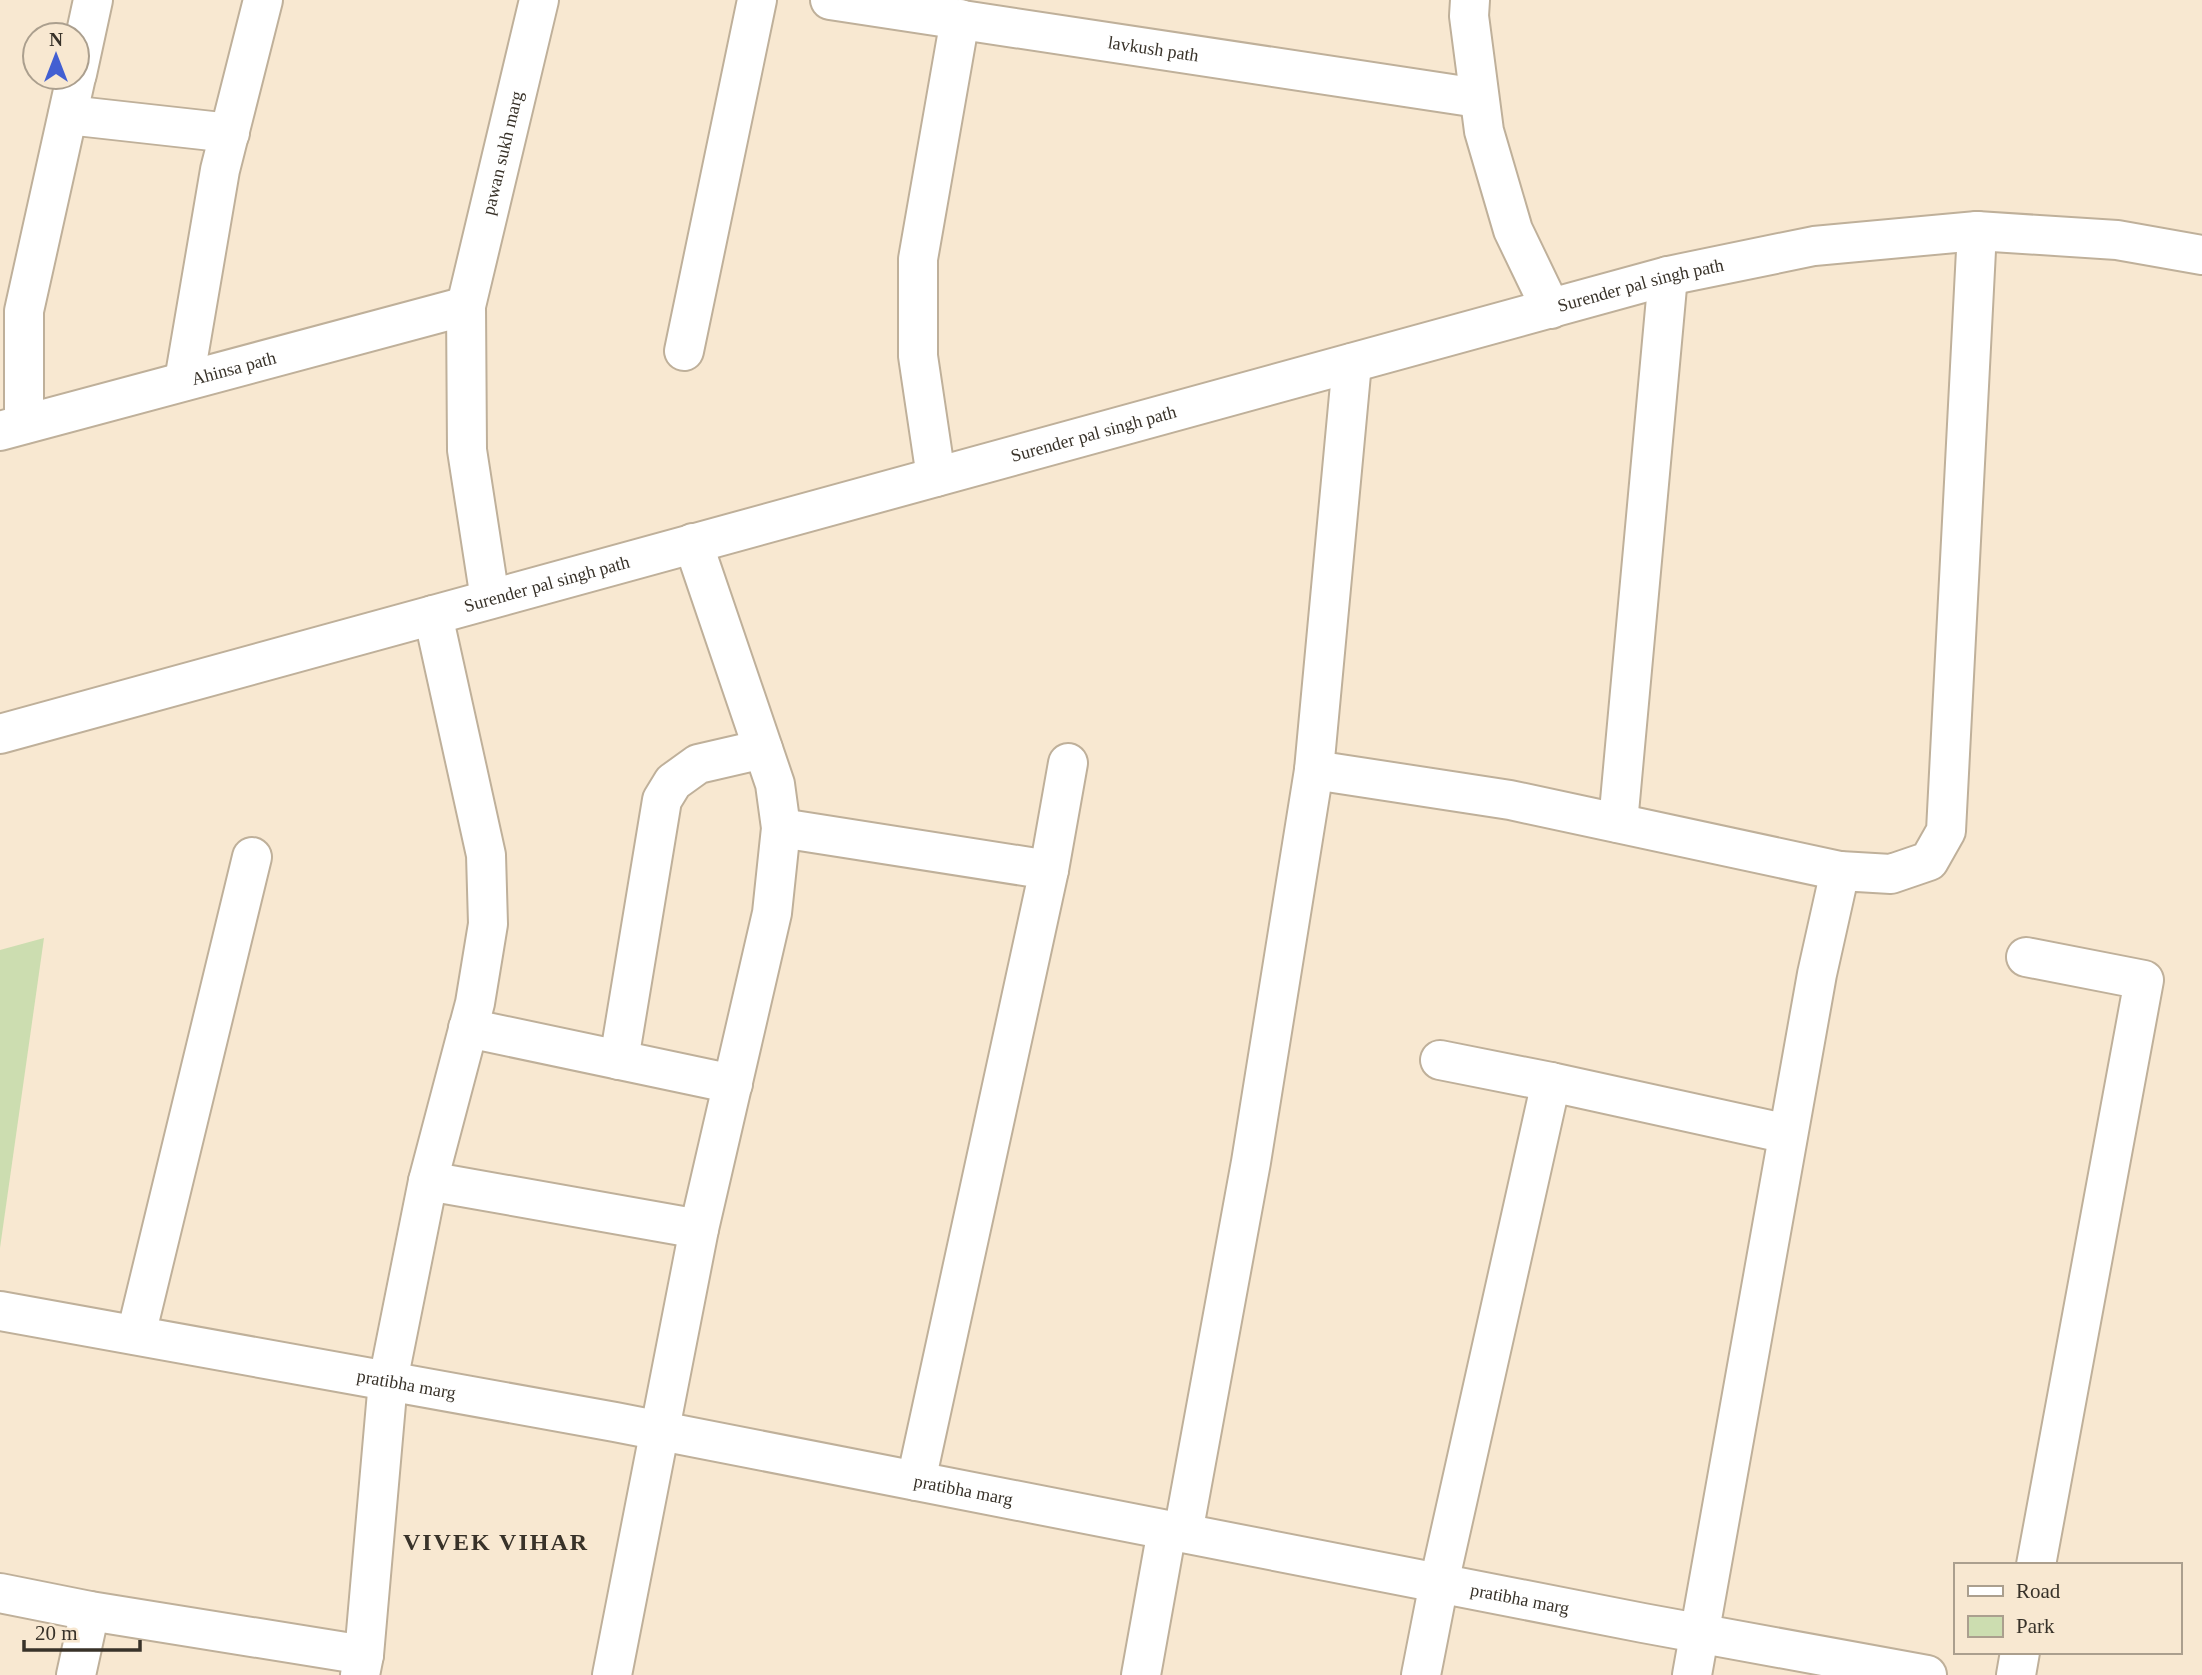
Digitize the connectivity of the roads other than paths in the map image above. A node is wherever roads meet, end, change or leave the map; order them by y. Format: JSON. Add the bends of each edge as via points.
{"nodes":[{"id":1,"x":93,"y":0,"type":"edge"},
{"id":2,"x":263,"y":0,"type":"edge"},
{"id":3,"x":539,"y":0,"type":"edge"},
{"id":4,"x":757,"y":0,"type":"edge"},
{"id":5,"x":830,"y":0,"type":"edge"},
{"id":6,"x":1470,"y":0,"type":"edge"},
{"id":7,"x":960,"y":19,"type":"junction"},
{"id":8,"x":89,"y":21,"type":"edge"},
{"id":9,"x":73,"y":91,"type":"edge"},
{"id":10,"x":1478,"y":98,"type":"junction"},
{"id":11,"x":68,"y":115,"type":"junction"},
{"id":12,"x":230,"y":133,"type":"junction"},
{"id":13,"x":1977,"y":232,"type":"junction"},
{"id":14,"x":2202,"y":255,"type":"edge"},
{"id":15,"x":1668,"y":276,"type":"junction"},
{"id":16,"x":466,"y":306,"type":"junction"},
{"id":17,"x":1551,"y":309,"type":"junction"},
{"id":18,"x":684,"y":351,"type":"dead end"},
{"id":19,"x":1352,"y":363,"type":"junction"},
{"id":20,"x":184,"y":381,"type":"junction"},
{"id":21,"x":12,"y":428,"type":"edge"},
{"id":22,"x":936,"y":477,"type":"junction"},
{"id":23,"x":694,"y":544,"type":"junction"},
{"id":24,"x":489,"y":599,"type":"junction"},
{"id":25,"x":433,"y":615,"type":"junction"},
{"id":26,"x":0,"y":734,"type":"edge"},
{"id":27,"x":763,"y":749,"type":"junction"},
{"id":28,"x":1068,"y":763,"type":"dead end"},
{"id":29,"x":1314,"y":770,"type":"junction"},
{"id":30,"x":1618,"y":823,"type":"junction"},
{"id":31,"x":781,"y":828,"type":"junction"},
{"id":32,"x":252,"y":857,"type":"dead end"},
{"id":33,"x":1049,"y":870,"type":"junction"},
{"id":34,"x":1840,"y":872,"type":"junction"},
{"id":35,"x":2026,"y":957,"type":"dead end"},
{"id":36,"x":468,"y":1028,"type":"junction"},
{"id":37,"x":619,"y":1060,"type":"junction"},
{"id":38,"x":1440,"y":1060,"type":"dead end"},
{"id":39,"x":1550,"y":1082,"type":"junction"},
{"id":40,"x":733,"y":1084,"type":"junction"},
{"id":41,"x":1788,"y":1134,"type":"junction"},
{"id":42,"x":428,"y":1181,"type":"junction"},
{"id":43,"x":699,"y":1229,"type":"junction"},
{"id":44,"x":0,"y":1311,"type":"edge"},
{"id":45,"x":136,"y":1335,"type":"junction"},
{"id":46,"x":388,"y":1381,"type":"junction"},
{"id":47,"x":658,"y":1430,"type":"junction"},
{"id":48,"x":916,"y":1481,"type":"junction"},
{"id":49,"x":1175,"y":1531,"type":"junction"},
{"id":50,"x":2036,"y":1563,"type":"edge"},
{"id":51,"x":1438,"y":1583,"type":"junction"},
{"id":52,"x":0,"y":1593,"type":"edge"},
{"id":53,"x":90,"y":1611,"type":"junction"},
{"id":54,"x":1699,"y":1633,"type":"junction"},
{"id":55,"x":2020,"y":1654,"type":"edge"},
{"id":56,"x":362,"y":1665,"type":"edge"},
{"id":57,"x":76,"y":1675,"type":"edge"},
{"id":58,"x":612,"y":1675,"type":"edge"},
{"id":59,"x":1141,"y":1675,"type":"edge"},
{"id":60,"x":1421,"y":1675,"type":"edge"},
{"id":61,"x":1692,"y":1675,"type":"edge"},
{"id":62,"x":1927,"y":1675,"type":"edge"},
{"id":63,"x":2016,"y":1675,"type":"edge"}],
"edges":[{"from":1,"to":8,"type":"street"},
{"from":2,"to":12,"type":"street"},
{"from":3,"to":16,"type":"street","name":"pawan sukh marg"},
{"from":4,"to":18,"type":"street"},
{"from":5,"to":7,"type":"street","name":"lavkush path"},
{"from":6,"to":10,"type":"street"},
{"from":7,"to":10,"type":"street","name":"lavkush path"},
{"from":7,"to":22,"type":"street","via":[[918,259],[918,356]]},
{"from":9,"to":11,"type":"street"},
{"from":10,"to":17,"type":"street","via":[[1513,230]]},
{"from":11,"to":12,"type":"street"},
{"from":11,"to":21,"type":"street","via":[[24,311]]},
{"from":12,"to":20,"type":"street"},
{"from":13,"to":14,"type":"street","name":"Surender pal singh path","via":[[2117,240]]},
{"from":13,"to":15,"type":"street","name":"Surender pal singh path","via":[[1814,246]]},
{"from":13,"to":34,"type":"street","via":[[1946,831],[1929,861],[1891,874]]},
{"from":15,"to":17,"type":"street","name":"Surender pal singh path"},
{"from":15,"to":30,"type":"street"},
{"from":16,"to":20,"type":"street","name":"Ahinsa path"},
{"from":16,"to":24,"type":"street","name":"pawan sukh marg","via":[[467,450]]},
{"from":17,"to":19,"type":"street","name":"Surender pal singh path"},
{"from":19,"to":22,"type":"street","name":"Surender pal singh path"},
{"from":19,"to":29,"type":"street"},
{"from":20,"to":21,"type":"street","name":"Ahinsa path"},
{"from":22,"to":23,"type":"street","name":"Surender pal singh path"},
{"from":23,"to":24,"type":"street","name":"Surender pal singh path"},
{"from":23,"to":27,"type":"street"},
{"from":24,"to":25,"type":"street","name":"Surender pal singh path"},
{"from":25,"to":26,"type":"street","name":"Surender pal singh path"},
{"from":25,"to":36,"type":"street","via":[[486,855],[488,924]]},
{"from":27,"to":31,"type":"street","via":[[775,784]]},
{"from":27,"to":37,"type":"street","via":[[698,765],[673,782],[662,800]]},
{"from":28,"to":33,"type":"street"},
{"from":29,"to":30,"type":"street","via":[[1510,800]]},
{"from":29,"to":49,"type":"street","via":[[1251,1162]]},
{"from":30,"to":34,"type":"street"},
{"from":31,"to":33,"type":"street"},
{"from":31,"to":40,"type":"street","via":[[772,913]]},
{"from":32,"to":45,"type":"street"},
{"from":33,"to":48,"type":"street"},
{"from":34,"to":41,"type":"street"},
{"from":35,"to":50,"type":"street","via":[[2144,980]]},
{"from":36,"to":37,"type":"street"},
{"from":36,"to":42,"type":"street"},
{"from":37,"to":40,"type":"street"},
{"from":38,"to":39,"type":"street"},
{"from":39,"to":41,"type":"street"},
{"from":39,"to":51,"type":"street"},
{"from":40,"to":43,"type":"street"},
{"from":41,"to":54,"type":"street"},
{"from":42,"to":43,"type":"street"},
{"from":42,"to":46,"type":"street"},
{"from":43,"to":47,"type":"street"},
{"from":44,"to":45,"type":"street","name":"pratibha marg"},
{"from":45,"to":46,"type":"street","name":"pratibha marg"},
{"from":46,"to":47,"type":"street","name":"pratibha marg"},
{"from":46,"to":56,"type":"street"},
{"from":47,"to":48,"type":"street","name":"pratibha marg"},
{"from":47,"to":58,"type":"street"},
{"from":48,"to":49,"type":"street","name":"pratibha marg"},
{"from":49,"to":51,"type":"street","name":"pratibha marg"},
{"from":49,"to":59,"type":"street"},
{"from":51,"to":54,"type":"street","name":"pratibha marg"},
{"from":51,"to":60,"type":"street"},
{"from":52,"to":53,"type":"street"},
{"from":53,"to":56,"type":"street"},
{"from":53,"to":57,"type":"street"},
{"from":54,"to":61,"type":"street"},
{"from":54,"to":62,"type":"street","name":"pratibha marg"},
{"from":55,"to":63,"type":"street"}]}
